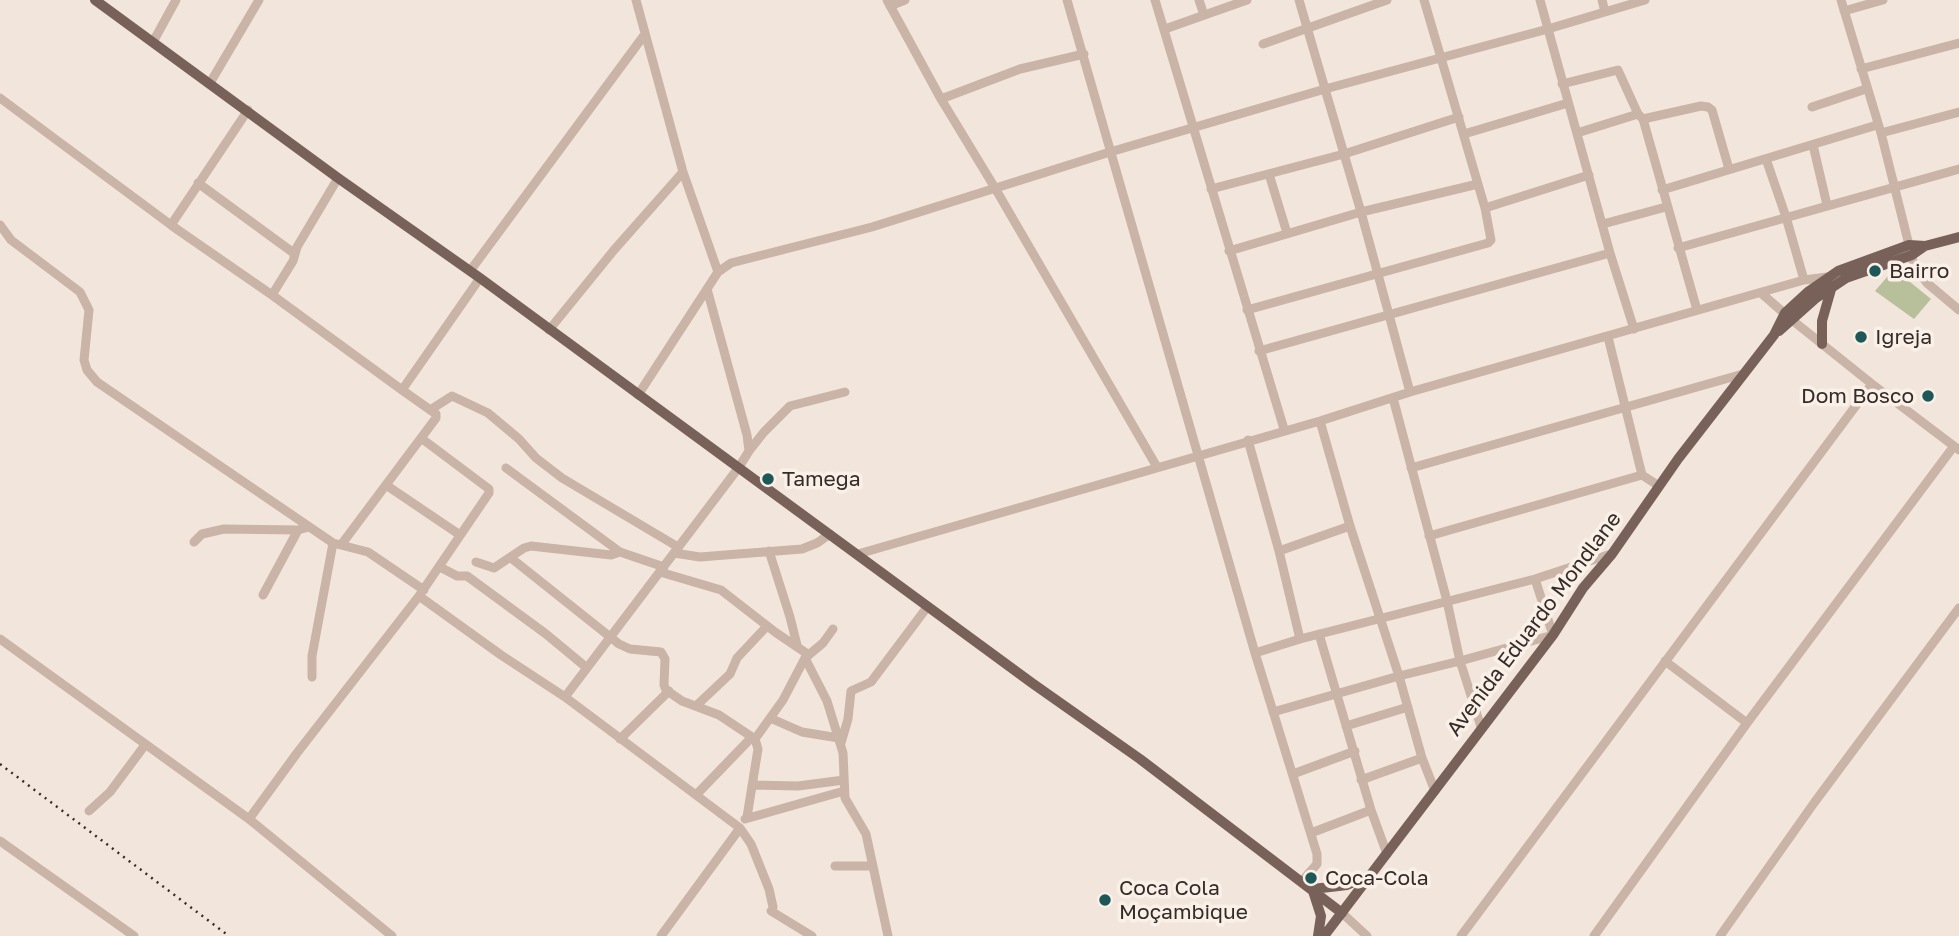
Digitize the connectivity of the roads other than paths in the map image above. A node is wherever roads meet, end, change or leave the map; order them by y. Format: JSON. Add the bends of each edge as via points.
{"nodes":[{"id":1,"x":95,"y":0,"type":"edge"},
{"id":2,"x":176,"y":0,"type":"edge"},
{"id":3,"x":259,"y":0,"type":"edge"},
{"id":4,"x":636,"y":0,"type":"edge"},
{"id":5,"x":905,"y":0,"type":"edge"},
{"id":6,"x":1067,"y":0,"type":"edge"},
{"id":7,"x":1156,"y":0,"type":"edge"},
{"id":8,"x":1199,"y":0,"type":"edge"},
{"id":9,"x":1247,"y":0,"type":"edge"},
{"id":10,"x":1298,"y":0,"type":"edge"},
{"id":11,"x":1387,"y":0,"type":"edge"},
{"id":12,"x":1423,"y":0,"type":"edge"},
{"id":13,"x":1540,"y":0,"type":"edge"},
{"id":14,"x":1602,"y":0,"type":"edge"},
{"id":15,"x":1645,"y":0,"type":"edge"},
{"id":16,"x":1841,"y":0,"type":"edge"},
{"id":17,"x":1883,"y":0,"type":"edge"},
{"id":18,"x":888,"y":3,"type":"edge"},
{"id":19,"x":1844,"y":11,"type":"junction"},
{"id":20,"x":1605,"y":12,"type":"junction"},
{"id":21,"x":1204,"y":15,"type":"junction"},
{"id":22,"x":1164,"y":29,"type":"junction"},
{"id":23,"x":1307,"y":29,"type":"junction"},
{"id":24,"x":1548,"y":29,"type":"junction"},
{"id":25,"x":645,"y":34,"type":"junction"},
{"id":26,"x":153,"y":42,"type":"junction"},
{"id":27,"x":1959,"y":43,"type":"edge"},
{"id":28,"x":1263,"y":44,"type":"dead end"},
{"id":29,"x":1084,"y":54,"type":"junction"},
{"id":30,"x":1442,"y":58,"type":"junction"},
{"id":31,"x":1861,"y":69,"type":"junction"},
{"id":32,"x":210,"y":83,"type":"junction"},
{"id":33,"x":1562,"y":84,"type":"junction"},
{"id":34,"x":1325,"y":89,"type":"junction"},
{"id":35,"x":1867,"y":89,"type":"junction"},
{"id":36,"x":0,"y":98,"type":"edge"},
{"id":37,"x":941,"y":99,"type":"junction"},
{"id":38,"x":1568,"y":103,"type":"junction"},
{"id":39,"x":1812,"y":107,"type":"dead end"},
{"id":40,"x":248,"y":110,"type":"junction"},
{"id":41,"x":1959,"y":112,"type":"edge"},
{"id":42,"x":1640,"y":116,"type":"junction"},
{"id":43,"x":1459,"y":117,"type":"junction"},
{"id":44,"x":1879,"y":129,"type":"junction"},
{"id":45,"x":1194,"y":130,"type":"junction"},
{"id":46,"x":1464,"y":134,"type":"junction"},
{"id":47,"x":1577,"y":134,"type":"junction"},
{"id":48,"x":1813,"y":145,"type":"junction"},
{"id":49,"x":1110,"y":152,"type":"junction"},
{"id":50,"x":1344,"y":154,"type":"junction"},
{"id":51,"x":1766,"y":159,"type":"junction"},
{"id":52,"x":1729,"y":169,"type":"junction"},
{"id":53,"x":1959,"y":169,"type":"edge"},
{"id":54,"x":683,"y":172,"type":"junction"},
{"id":55,"x":1269,"y":174,"type":"junction"},
{"id":56,"x":1589,"y":175,"type":"junction"},
{"id":57,"x":338,"y":178,"type":"junction"},
{"id":58,"x":198,"y":183,"type":"junction"},
{"id":59,"x":1478,"y":184,"type":"junction"},
{"id":60,"x":1893,"y":186,"type":"junction"},
{"id":61,"x":995,"y":188,"type":"junction"},
{"id":62,"x":1210,"y":189,"type":"junction"},
{"id":63,"x":1662,"y":190,"type":"junction"},
{"id":64,"x":1827,"y":205,"type":"junction"},
{"id":65,"x":1666,"y":207,"type":"junction"},
{"id":66,"x":1485,"y":208,"type":"junction"},
{"id":67,"x":1361,"y":212,"type":"junction"},
{"id":68,"x":1786,"y":217,"type":"junction"},
{"id":69,"x":1603,"y":224,"type":"junction"},
{"id":70,"x":0,"y":225,"type":"edge"},
{"id":71,"x":171,"y":225,"type":"junction"},
{"id":72,"x":1287,"y":233,"type":"junction"},
{"id":73,"x":1959,"y":237,"type":"edge"},
{"id":74,"x":1678,"y":248,"type":"junction"},
{"id":75,"x":1910,"y":250,"type":"junction"},
{"id":76,"x":1229,"y":251,"type":"junction"},
{"id":77,"x":1610,"y":253,"type":"junction"},
{"id":78,"x":295,"y":254,"type":"junction"},
{"id":79,"x":470,"y":271,"type":"junction"},
{"id":80,"x":718,"y":272,"type":"junction"},
{"id":81,"x":1378,"y":272,"type":"junction"},
{"id":82,"x":480,"y":278,"type":"junction"},
{"id":83,"x":1804,"y":280,"type":"junction"},
{"id":84,"x":1829,"y":282,"type":"junction"},
{"id":85,"x":707,"y":289,"type":"junction"},
{"id":86,"x":1761,"y":293,"type":"junction"},
{"id":87,"x":272,"y":295,"type":"junction"},
{"id":88,"x":1247,"y":310,"type":"junction"},
{"id":89,"x":1697,"y":310,"type":"junction"},
{"id":90,"x":1959,"y":310,"type":"edge"},
{"id":91,"x":1389,"y":313,"type":"junction"},
{"id":92,"x":1788,"y":317,"type":"junction"},
{"id":93,"x":1634,"y":329,"type":"junction"},
{"id":94,"x":549,"y":330,"type":"junction"},
{"id":95,"x":1608,"y":337,"type":"junction"},
{"id":96,"x":1822,"y":344,"type":"junction"},
{"id":97,"x":1259,"y":351,"type":"junction"},
{"id":98,"x":1743,"y":374,"type":"junction"},
{"id":99,"x":1872,"y":384,"type":"junction"},
{"id":100,"x":402,"y":390,"type":"junction"},
{"id":101,"x":1410,"y":392,"type":"junction"},
{"id":102,"x":845,"y":393,"type":"dead end"},
{"id":103,"x":638,"y":395,"type":"junction"},
{"id":104,"x":1393,"y":398,"type":"junction"},
{"id":105,"x":1626,"y":407,"type":"junction"},
{"id":106,"x":430,"y":410,"type":"junction"},
{"id":107,"x":1320,"y":421,"type":"junction"},
{"id":108,"x":1284,"y":429,"type":"junction"},
{"id":109,"x":421,"y":438,"type":"junction"},
{"id":110,"x":1248,"y":440,"type":"junction"},
{"id":111,"x":1956,"y":448,"type":"edge"},
{"id":112,"x":749,"y":450,"type":"junction"},
{"id":113,"x":1199,"y":454,"type":"junction"},
{"id":114,"x":739,"y":467,"type":"junction"},
{"id":115,"x":1157,"y":467,"type":"junction"},
{"id":116,"x":506,"y":468,"type":"dead end"},
{"id":117,"x":1411,"y":468,"type":"junction"},
{"id":118,"x":1642,"y":475,"type":"junction"},
{"id":119,"x":386,"y":485,"type":"junction"},
{"id":120,"x":1659,"y":486,"type":"junction"},
{"id":121,"x":1350,"y":526,"type":"junction"},
{"id":122,"x":309,"y":527,"type":"junction"},
{"id":123,"x":298,"y":530,"type":"junction"},
{"id":124,"x":830,"y":534,"type":"junction"},
{"id":125,"x":460,"y":535,"type":"junction"},
{"id":126,"x":1429,"y":536,"type":"junction"},
{"id":127,"x":194,"y":542,"type":"dead end"},
{"id":128,"x":337,"y":544,"type":"junction"},
{"id":129,"x":676,"y":550,"type":"junction"},
{"id":130,"x":769,"y":551,"type":"junction"},
{"id":131,"x":1279,"y":551,"type":"junction"},
{"id":132,"x":620,"y":552,"type":"junction"},
{"id":133,"x":858,"y":554,"type":"junction"},
{"id":134,"x":1612,"y":554,"type":"junction"},
{"id":135,"x":511,"y":558,"type":"junction"},
{"id":136,"x":476,"y":562,"type":"dead end"},
{"id":137,"x":440,"y":567,"type":"junction"},
{"id":138,"x":662,"y":569,"type":"junction"},
{"id":139,"x":1535,"y":579,"type":"junction"},
{"id":140,"x":422,"y":593,"type":"junction"},
{"id":141,"x":263,"y":595,"type":"dead end"},
{"id":142,"x":1447,"y":601,"type":"junction"},
{"id":143,"x":928,"y":606,"type":"junction"},
{"id":144,"x":1959,"y":608,"type":"edge"},
{"id":145,"x":1381,"y":618,"type":"junction"},
{"id":146,"x":767,"y":626,"type":"junction"},
{"id":147,"x":833,"y":629,"type":"dead end"},
{"id":148,"x":1319,"y":634,"type":"junction"},
{"id":149,"x":1553,"y":635,"type":"junction"},
{"id":150,"x":610,"y":638,"type":"junction"},
{"id":151,"x":1300,"y":639,"type":"junction"},
{"id":152,"x":1,"y":642,"type":"edge"},
{"id":153,"x":797,"y":645,"type":"junction"},
{"id":154,"x":1255,"y":653,"type":"junction"},
{"id":155,"x":807,"y":657,"type":"junction"},
{"id":156,"x":1460,"y":661,"type":"junction"},
{"id":157,"x":1665,"y":661,"type":"junction"},
{"id":158,"x":587,"y":668,"type":"junction"},
{"id":159,"x":1399,"y":676,"type":"junction"},
{"id":160,"x":312,"y":677,"type":"dead end"},
{"id":161,"x":668,"y":691,"type":"junction"},
{"id":162,"x":1337,"y":693,"type":"junction"},
{"id":163,"x":565,"y":697,"type":"junction"},
{"id":164,"x":697,"y":705,"type":"junction"},
{"id":165,"x":1408,"y":708,"type":"junction"},
{"id":166,"x":1273,"y":712,"type":"junction"},
{"id":167,"x":770,"y":718,"type":"junction"},
{"id":168,"x":1746,"y":723,"type":"junction"},
{"id":169,"x":1346,"y":726,"type":"junction"},
{"id":170,"x":1481,"y":727,"type":"junction"},
{"id":171,"x":620,"y":738,"type":"junction"},
{"id":172,"x":753,"y":738,"type":"junction"},
{"id":173,"x":840,"y":741,"type":"junction"},
{"id":174,"x":145,"y":745,"type":"junction"},
{"id":175,"x":1355,"y":751,"type":"junction"},
{"id":176,"x":1422,"y":758,"type":"junction"},
{"id":177,"x":1293,"y":774,"type":"junction"},
{"id":178,"x":844,"y":780,"type":"junction"},
{"id":179,"x":1362,"y":780,"type":"junction"},
{"id":180,"x":752,"y":785,"type":"junction"},
{"id":181,"x":844,"y":791,"type":"junction"},
{"id":182,"x":1435,"y":791,"type":"junction"},
{"id":183,"x":696,"y":795,"type":"junction"},
{"id":184,"x":1371,"y":810,"type":"junction"},
{"id":185,"x":89,"y":811,"type":"dead end"},
{"id":186,"x":747,"y":817,"type":"junction"},
{"id":187,"x":249,"y":819,"type":"junction"},
{"id":188,"x":739,"y":827,"type":"junction"},
{"id":189,"x":1311,"y":833,"type":"junction"},
{"id":190,"x":1,"y":844,"type":"edge"},
{"id":191,"x":1387,"y":854,"type":"junction"},
{"id":192,"x":835,"y":866,"type":"dead end"},
{"id":193,"x":871,"y":866,"type":"junction"},
{"id":194,"x":1370,"y":876,"type":"junction"},
{"id":195,"x":1309,"y":886,"type":"junction"},
{"id":196,"x":1342,"y":913,"type":"junction"},
{"id":197,"x":134,"y":936,"type":"edge"},
{"id":198,"x":392,"y":936,"type":"edge"},
{"id":199,"x":661,"y":936,"type":"edge"},
{"id":200,"x":811,"y":936,"type":"edge"},
{"id":201,"x":888,"y":936,"type":"edge"},
{"id":202,"x":1318,"y":936,"type":"edge"},
{"id":203,"x":1324,"y":936,"type":"edge"},
{"id":204,"x":1367,"y":936,"type":"edge"},
{"id":205,"x":1461,"y":936,"type":"edge"},
{"id":206,"x":1594,"y":936,"type":"edge"},
{"id":207,"x":1720,"y":936,"type":"edge"}],
"edges":[{"from":1,"to":26,"type":"main road"},
{"from":2,"to":26,"type":"street"},
{"from":3,"to":32,"type":"street"},
{"from":4,"to":25,"type":"street"},
{"from":5,"to":18,"type":"street"},
{"from":6,"to":29,"type":"street"},
{"from":7,"to":22,"type":"street"},
{"from":8,"to":21,"type":"street"},
{"from":9,"to":21,"type":"street"},
{"from":10,"to":23,"type":"street"},
{"from":11,"to":23,"type":"street"},
{"from":12,"to":30,"type":"street"},
{"from":13,"to":24,"type":"street"},
{"from":14,"to":20,"type":"street"},
{"from":15,"to":20,"type":"street"},
{"from":16,"to":19,"type":"street"},
{"from":17,"to":19,"type":"street"},
{"from":18,"to":37,"type":"street"},
{"from":19,"to":31,"type":"street"},
{"from":20,"to":24,"type":"street"},
{"from":21,"to":22,"type":"street"},
{"from":22,"to":45,"type":"street"},
{"from":23,"to":28,"type":"street"},
{"from":23,"to":34,"type":"street"},
{"from":24,"to":30,"type":"street"},
{"from":24,"to":33,"type":"street"},
{"from":25,"to":54,"type":"street"},
{"from":25,"to":79,"type":"street"},
{"from":26,"to":32,"type":"main road"},
{"from":27,"to":31,"type":"street"},
{"from":29,"to":37,"type":"street","via":[[1020,69]]},
{"from":29,"to":49,"type":"street"},
{"from":30,"to":34,"type":"street"},
{"from":30,"to":43,"type":"street"},
{"from":31,"to":35,"type":"street"},
{"from":32,"to":40,"type":"main road"},
{"from":33,"to":38,"type":"street"},
{"from":33,"to":42,"type":"street","via":[[1618,70]]},
{"from":34,"to":45,"type":"street"},
{"from":34,"to":50,"type":"street"},
{"from":35,"to":39,"type":"street"},
{"from":35,"to":44,"type":"street"},
{"from":36,"to":71,"type":"street"},
{"from":37,"to":61,"type":"street"},
{"from":38,"to":46,"type":"street"},
{"from":38,"to":47,"type":"street"},
{"from":40,"to":57,"type":"main road"},
{"from":40,"to":58,"type":"street"},
{"from":41,"to":44,"type":"street"},
{"from":42,"to":47,"type":"street"},
{"from":42,"to":52,"type":"street","via":[[1707,107],[1712,110]]},
{"from":42,"to":63,"type":"street"},
{"from":43,"to":46,"type":"street"},
{"from":43,"to":50,"type":"street"},
{"from":44,"to":48,"type":"street"},
{"from":44,"to":60,"type":"street"},
{"from":45,"to":49,"type":"street"},
{"from":45,"to":62,"type":"street"},
{"from":46,"to":59,"type":"street"},
{"from":47,"to":56,"type":"street"},
{"from":48,"to":51,"type":"street"},
{"from":48,"to":64,"type":"street"},
{"from":49,"to":61,"type":"street"},
{"from":49,"to":113,"type":"street"},
{"from":50,"to":55,"type":"street"},
{"from":50,"to":67,"type":"street"},
{"from":51,"to":52,"type":"street"},
{"from":51,"to":68,"type":"street"},
{"from":52,"to":63,"type":"street"},
{"from":53,"to":60,"type":"street"},
{"from":54,"to":80,"type":"street"},
{"from":54,"to":94,"type":"street"},
{"from":55,"to":62,"type":"street"},
{"from":55,"to":72,"type":"street"},
{"from":56,"to":66,"type":"street"},
{"from":56,"to":69,"type":"street"},
{"from":57,"to":78,"type":"street"},
{"from":57,"to":79,"type":"main road"},
{"from":58,"to":71,"type":"street"},
{"from":58,"to":78,"type":"street"},
{"from":59,"to":66,"type":"street"},
{"from":59,"to":67,"type":"street"},
{"from":60,"to":64,"type":"street"},
{"from":60,"to":75,"type":"street"},
{"from":61,"to":80,"type":"street","via":[[872,227],[731,262]]},
{"from":61,"to":115,"type":"street"},
{"from":62,"to":76,"type":"street"},
{"from":63,"to":65,"type":"street"},
{"from":64,"to":68,"type":"street"},
{"from":65,"to":69,"type":"street"},
{"from":65,"to":74,"type":"street"},
{"from":66,"to":81,"type":"street","via":[[1492,236],[1488,243]]},
{"from":67,"to":72,"type":"street"},
{"from":67,"to":81,"type":"street"},
{"from":68,"to":74,"type":"street"},
{"from":68,"to":83,"type":"street"},
{"from":69,"to":77,"type":"street"},
{"from":70,"to":122,"type":"street","via":[[11,240],[80,292],[89,310],[84,360],[97,382]]},
{"from":71,"to":87,"type":"street"},
{"from":72,"to":76,"type":"street"},
{"from":73,"to":75,"type":"main road","name":"Avenida Eduardo Mondlane"},
{"from":74,"to":89,"type":"street"},
{"from":75,"to":84,"type":"main road","name":"Avenida Eduardo Mondlane"},
{"from":75,"to":90,"type":"street","via":[[1919,274]]},
{"from":76,"to":88,"type":"street"},
{"from":77,"to":91,"type":"street"},
{"from":77,"to":93,"type":"street"},
{"from":78,"to":87,"type":"street"},
{"from":79,"to":82,"type":"main road"},
{"from":80,"to":85,"type":"street"},
{"from":81,"to":88,"type":"street"},
{"from":81,"to":91,"type":"street"},
{"from":82,"to":94,"type":"main road"},
{"from":82,"to":100,"type":"street"},
{"from":83,"to":84,"type":"street"},
{"from":83,"to":86,"type":"street"},
{"from":84,"to":92,"type":"main road","name":"Avenida Eduardo Mondlane"},
{"from":84,"to":96,"type":"main road"},
{"from":85,"to":103,"type":"street"},
{"from":85,"to":112,"type":"street"},
{"from":86,"to":89,"type":"street"},
{"from":86,"to":92,"type":"street"},
{"from":87,"to":100,"type":"street"},
{"from":88,"to":97,"type":"street"},
{"from":89,"to":93,"type":"street"},
{"from":91,"to":97,"type":"street"},
{"from":91,"to":101,"type":"street"},
{"from":92,"to":96,"type":"street"},
{"from":92,"to":98,"type":"main road","name":"Avenida Eduardo Mondlane"},
{"from":93,"to":95,"type":"street"},
{"from":94,"to":103,"type":"main road"},
{"from":95,"to":101,"type":"street"},
{"from":95,"to":105,"type":"street"},
{"from":96,"to":99,"type":"street"},
{"from":97,"to":108,"type":"street"},
{"from":98,"to":105,"type":"street"},
{"from":98,"to":120,"type":"main road","name":"Avenida Eduardo Mondlane"},
{"from":99,"to":111,"type":"street"},
{"from":99,"to":157,"type":"street"},
{"from":100,"to":106,"type":"street"},
{"from":101,"to":104,"type":"street"},
{"from":102,"to":112,"type":"street","via":[[790,406]]},
{"from":103,"to":114,"type":"main road"},
{"from":104,"to":107,"type":"street"},
{"from":104,"to":117,"type":"street"},
{"from":105,"to":117,"type":"street"},
{"from":105,"to":118,"type":"street"},
{"from":106,"to":109,"type":"street","via":[[437,416]]},
{"from":106,"to":129,"type":"street","via":[[452,396],[488,413],[562,478]]},
{"from":107,"to":108,"type":"street"},
{"from":107,"to":121,"type":"street"},
{"from":108,"to":110,"type":"street"},
{"from":109,"to":119,"type":"street"},
{"from":109,"to":125,"type":"street","via":[[489,489]]},
{"from":110,"to":113,"type":"street"},
{"from":110,"to":131,"type":"street"},
{"from":111,"to":168,"type":"street"},
{"from":112,"to":114,"type":"street"},
{"from":113,"to":115,"type":"street"},
{"from":113,"to":154,"type":"street"},
{"from":114,"to":124,"type":"main road"},
{"from":114,"to":129,"type":"street"},
{"from":115,"to":133,"type":"street"},
{"from":116,"to":132,"type":"street"},
{"from":117,"to":126,"type":"street"},
{"from":118,"to":120,"type":"street"},
{"from":118,"to":126,"type":"street"},
{"from":119,"to":125,"type":"street"},
{"from":119,"to":128,"type":"street"},
{"from":120,"to":134,"type":"main road","name":"Avenida Eduardo Mondlane"},
{"from":121,"to":131,"type":"street"},
{"from":121,"to":145,"type":"street"},
{"from":122,"to":123,"type":"street"},
{"from":122,"to":128,"type":"street"},
{"from":123,"to":127,"type":"street","via":[[224,529],[202,534]]},
{"from":123,"to":141,"type":"street"},
{"from":124,"to":130,"type":"street","via":[[810,547]]},
{"from":124,"to":133,"type":"main road"},
{"from":125,"to":137,"type":"street"},
{"from":126,"to":142,"type":"street"},
{"from":128,"to":140,"type":"street","via":[[368,552]]},
{"from":128,"to":160,"type":"street","via":[[312,656]]},
{"from":129,"to":130,"type":"street","via":[[700,557]]},
{"from":129,"to":138,"type":"street"},
{"from":130,"to":153,"type":"street"},
{"from":131,"to":151,"type":"street"},
{"from":132,"to":135,"type":"street","via":[[611,555],[531,546]]},
{"from":132,"to":138,"type":"street"},
{"from":133,"to":143,"type":"main road"},
{"from":134,"to":139,"type":"street"},
{"from":134,"to":149,"type":"main road","name":"Avenida Eduardo Mondlane"},
{"from":135,"to":136,"type":"street","via":[[494,568]]},
{"from":135,"to":150,"type":"street"},
{"from":137,"to":140,"type":"street"},
{"from":137,"to":158,"type":"street","via":[[467,576]]},
{"from":138,"to":146,"type":"street","via":[[721,590]]},
{"from":138,"to":150,"type":"street"},
{"from":139,"to":142,"type":"street"},
{"from":139,"to":149,"type":"street"},
{"from":140,"to":163,"type":"street","via":[[501,655]]},
{"from":140,"to":187,"type":"street"},
{"from":142,"to":145,"type":"street"},
{"from":142,"to":156,"type":"street"},
{"from":143,"to":173,"type":"street","via":[[871,682],[851,691]]},
{"from":143,"to":195,"type":"main road"},
{"from":144,"to":207,"type":"street"},
{"from":145,"to":148,"type":"street"},
{"from":145,"to":159,"type":"street"},
{"from":146,"to":153,"type":"street"},
{"from":146,"to":164,"type":"street","via":[[737,658],[730,674]]},
{"from":147,"to":155,"type":"street"},
{"from":148,"to":151,"type":"street"},
{"from":148,"to":162,"type":"street"},
{"from":149,"to":156,"type":"street"},
{"from":149,"to":170,"type":"main road","name":"Avenida Eduardo Mondlane"},
{"from":150,"to":158,"type":"street"},
{"from":150,"to":161,"type":"street","via":[[630,649],[664,654]]},
{"from":151,"to":154,"type":"street"},
{"from":152,"to":174,"type":"street"},
{"from":153,"to":155,"type":"street"},
{"from":154,"to":166,"type":"street"},
{"from":155,"to":167,"type":"street"},
{"from":155,"to":173,"type":"street"},
{"from":156,"to":159,"type":"street"},
{"from":156,"to":170,"type":"street"},
{"from":157,"to":168,"type":"street"},
{"from":157,"to":205,"type":"street"},
{"from":158,"to":163,"type":"street"},
{"from":159,"to":162,"type":"street"},
{"from":159,"to":165,"type":"street"},
{"from":161,"to":164,"type":"street"},
{"from":161,"to":171,"type":"street"},
{"from":162,"to":166,"type":"street"},
{"from":162,"to":169,"type":"street"},
{"from":163,"to":171,"type":"street"},
{"from":164,"to":172,"type":"street"},
{"from":165,"to":169,"type":"street"},
{"from":165,"to":176,"type":"street"},
{"from":166,"to":177,"type":"street"},
{"from":167,"to":172,"type":"street"},
{"from":167,"to":173,"type":"street"},
{"from":168,"to":206,"type":"street"},
{"from":169,"to":175,"type":"street"},
{"from":170,"to":182,"type":"main road","name":"Avenida Eduardo Mondlane"},
{"from":171,"to":183,"type":"street"},
{"from":172,"to":180,"type":"street","via":[[758,747]]},
{"from":172,"to":183,"type":"street"},
{"from":173,"to":178,"type":"street"},
{"from":174,"to":185,"type":"street","via":[[110,792]]},
{"from":174,"to":187,"type":"street"},
{"from":175,"to":177,"type":"street"},
{"from":175,"to":179,"type":"street"},
{"from":176,"to":179,"type":"street"},
{"from":176,"to":182,"type":"street"},
{"from":177,"to":189,"type":"street"},
{"from":178,"to":180,"type":"street"},
{"from":178,"to":181,"type":"street"},
{"from":179,"to":184,"type":"street"},
{"from":180,"to":186,"type":"street"},
{"from":181,"to":186,"type":"street"},
{"from":181,"to":193,"type":"street","via":[[866,834]]},
{"from":182,"to":191,"type":"main road","name":"Avenida Eduardo Mondlane"},
{"from":183,"to":188,"type":"street"},
{"from":184,"to":189,"type":"street"},
{"from":184,"to":191,"type":"street"},
{"from":186,"to":188,"type":"street"},
{"from":187,"to":198,"type":"street"},
{"from":188,"to":199,"type":"street"},
{"from":188,"to":200,"type":"street","via":[[751,844],[772,909]]},
{"from":189,"to":195,"type":"street","via":[[1317,863]]},
{"from":190,"to":197,"type":"street"},
{"from":191,"to":194,"type":"main road","name":"Avenida Eduardo Mondlane"},
{"from":192,"to":193,"type":"street"},
{"from":193,"to":201,"type":"street"},
{"from":194,"to":195,"type":"main road","via":[[1347,885]]},
{"from":194,"to":196,"type":"main road","name":"Avenida Eduardo Mondlane"},
{"from":195,"to":196,"type":"main road"},
{"from":195,"to":202,"type":"main road","via":[[1321,916]]},
{"from":196,"to":203,"type":"main road","name":"Avenida Eduardo Mondlane"},
{"from":196,"to":204,"type":"street"}]}
